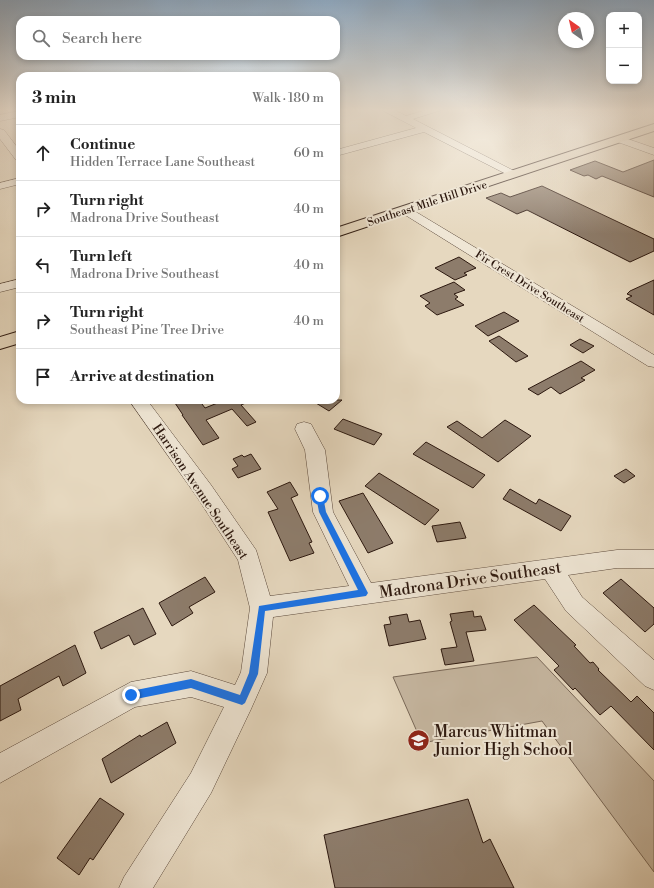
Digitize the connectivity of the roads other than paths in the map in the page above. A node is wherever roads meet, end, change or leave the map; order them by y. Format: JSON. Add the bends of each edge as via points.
{"nodes":[{"id":1,"x":467,"y":150,"type":"edge"},
{"id":2,"x":585,"y":150,"type":"edge"},
{"id":3,"x":514,"y":174,"type":"junction"},
{"id":4,"x":16,"y":182,"type":"edge"},
{"id":5,"x":0,"y":186,"type":"edge"},
{"id":6,"x":406,"y":210,"type":"junction"},
{"id":7,"x":340,"y":232,"type":"edge"},
{"id":8,"x":16,"y":284,"type":"edge"},
{"id":9,"x":0,"y":288,"type":"edge"},
{"id":10,"x":16,"y":338,"type":"edge"},
{"id":11,"x":0,"y":343,"type":"edge"},
{"id":12,"x":654,"y":362,"type":"edge"},
{"id":13,"x":141,"y":404,"type":"edge"},
{"id":14,"x":304,"y":429,"type":"dead end"},
{"id":15,"x":654,"y":559,"type":"edge"},
{"id":16,"x":550,"y":568,"type":"junction"},
{"id":17,"x":364,"y":593,"type":"junction"},
{"id":18,"x":262,"y":608,"type":"junction"},
{"id":19,"x":654,"y":678,"type":"edge"},
{"id":20,"x":242,"y":700,"type":"junction"},
{"id":21,"x":0,"y":769,"type":"edge"},
{"id":22,"x":135,"y":888,"type":"edge"}],
"edges":[{"from":1,"to":3,"type":"street"},
{"from":2,"to":3,"type":"main road","name":"Southeast Mile Hill Drive"},
{"from":3,"to":6,"type":"main road","name":"Southeast Mile Hill Drive"},
{"from":4,"to":5,"type":"street"},
{"from":6,"to":7,"type":"main road","name":"Southeast Mile Hill Drive"},
{"from":6,"to":12,"type":"street","name":"Fir Crest Drive Southeast"},
{"from":8,"to":9,"type":"street"},
{"from":10,"to":11,"type":"main road"},
{"from":13,"to":18,"type":"street","name":"Harrison Avenue Southeast","via":[[248,557]]},
{"from":14,"to":17,"type":"street","via":[[315,450],[323,512]]},
{"from":15,"to":16,"type":"street","name":"Madrona Drive Southeast","via":[[617,558]]},
{"from":16,"to":17,"type":"street","name":"Madrona Drive Southeast"},
{"from":16,"to":19,"type":"street","via":[[574,604]]},
{"from":17,"to":18,"type":"street","name":"Madrona Drive Southeast"},
{"from":18,"to":20,"type":"street","via":[[254,674]]},
{"from":20,"to":21,"type":"street","via":[[191,684],[131,695]]},
{"from":20,"to":22,"type":"street","via":[[201,783]]}]}
